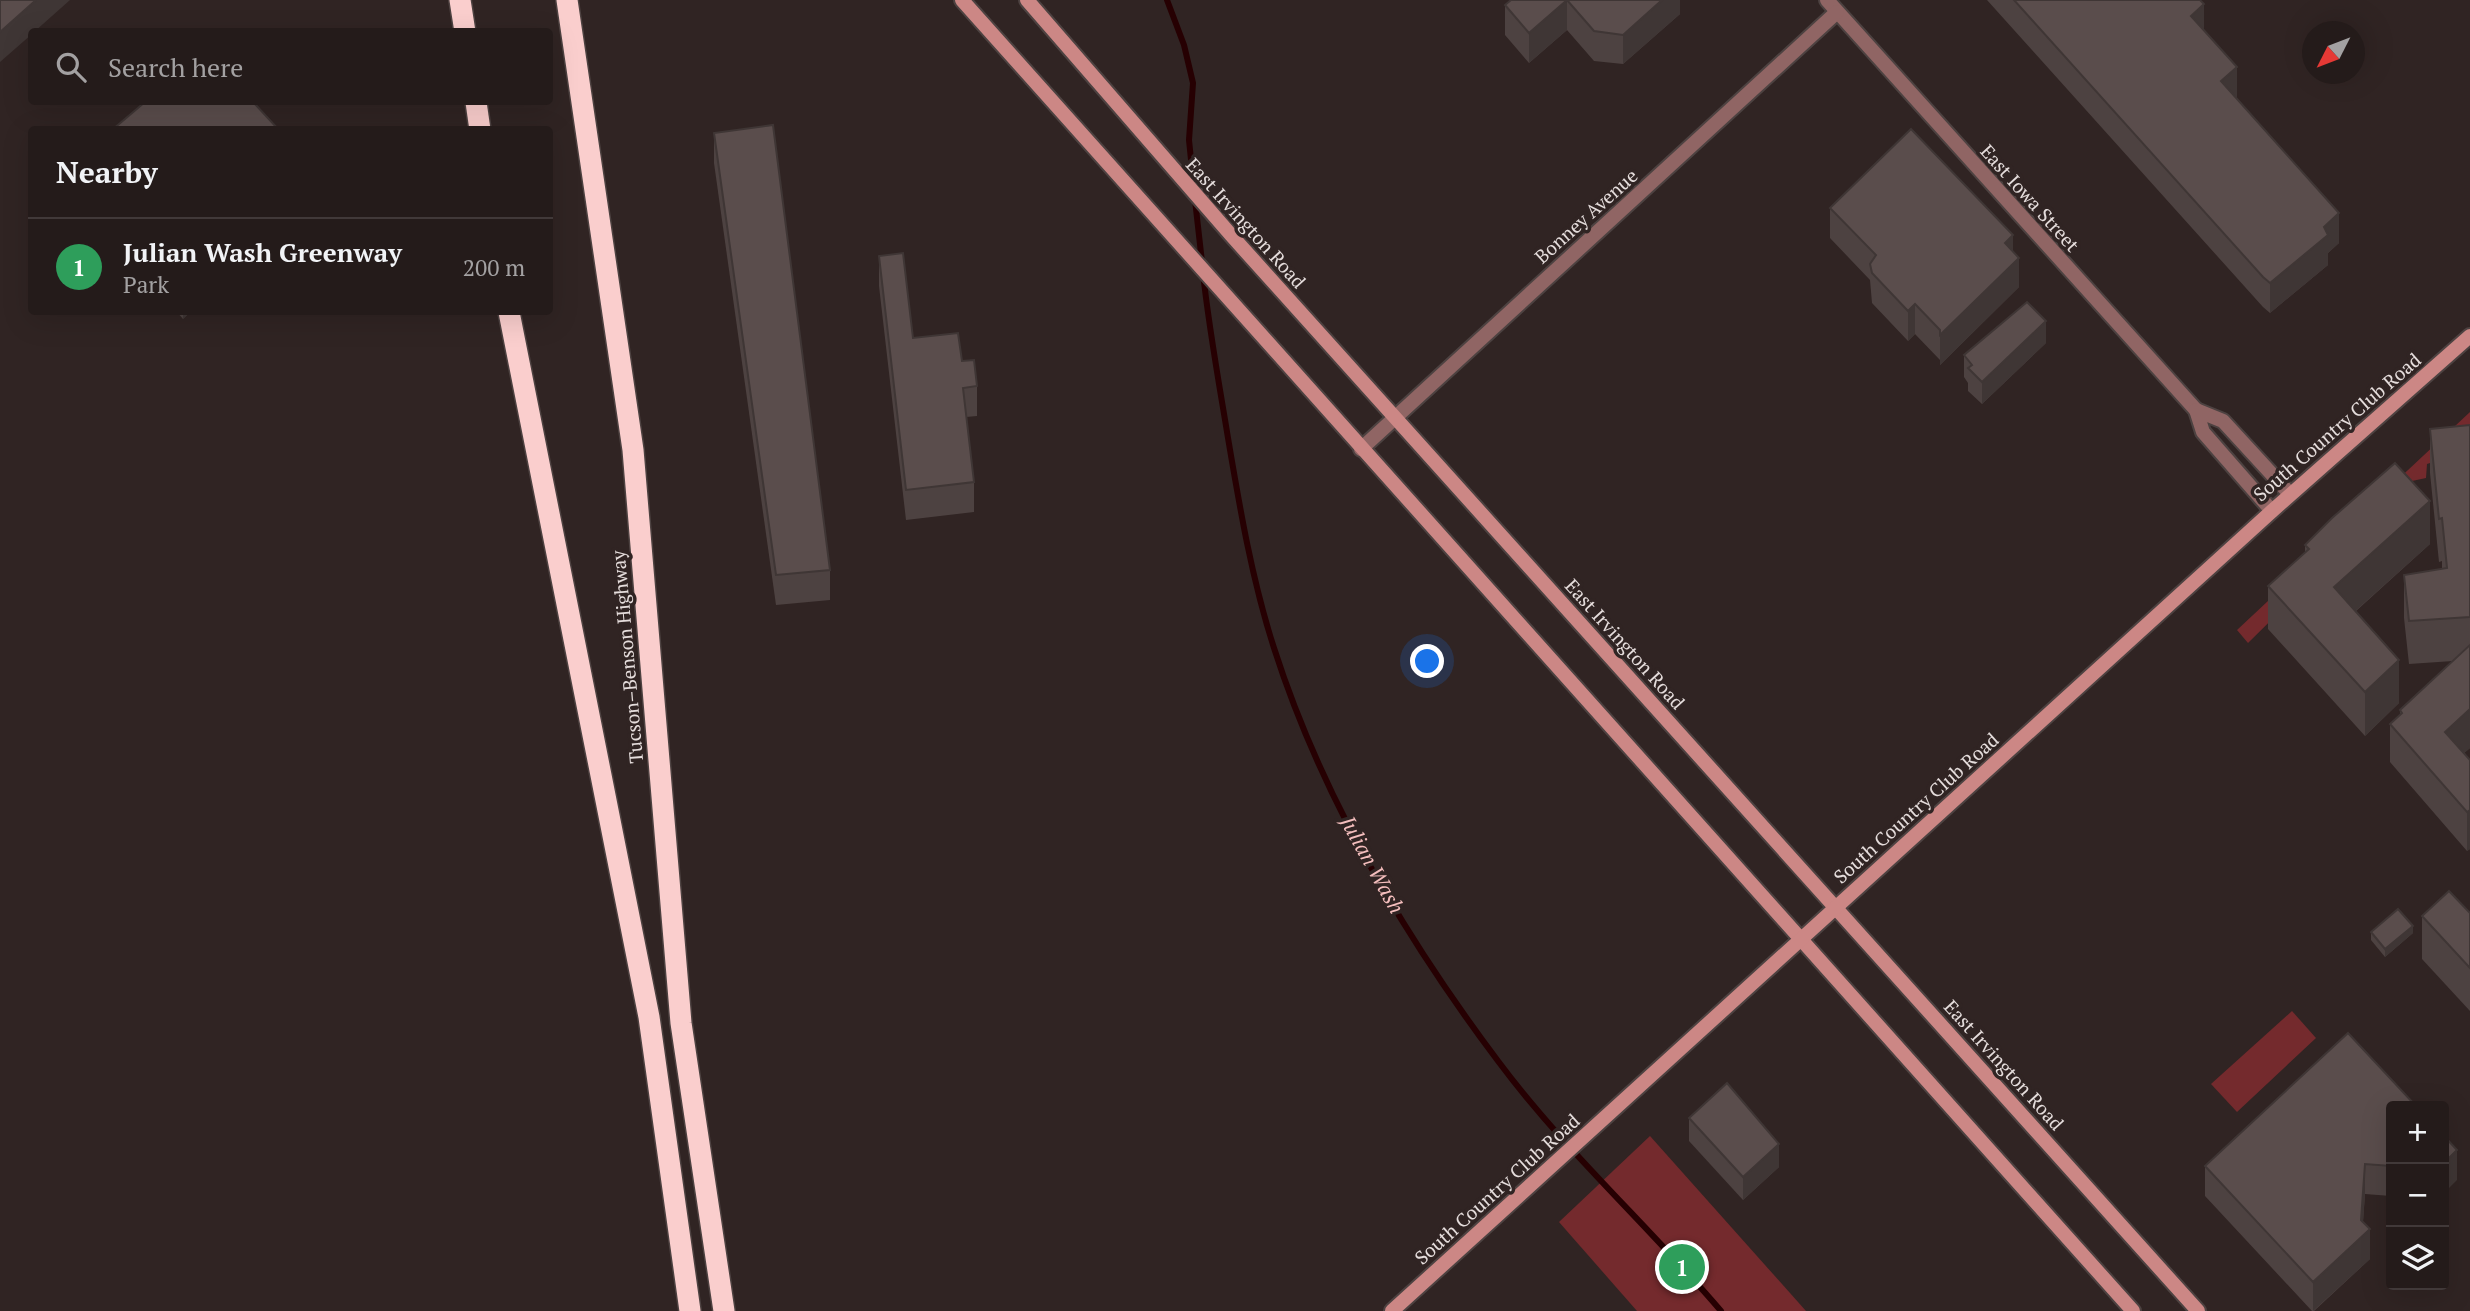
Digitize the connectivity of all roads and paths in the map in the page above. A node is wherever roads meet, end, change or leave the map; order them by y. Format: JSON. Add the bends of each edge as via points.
{"nodes":[{"id":1,"x":460,"y":0,"type":"edge"},
{"id":2,"x":567,"y":0,"type":"edge"},
{"id":3,"x":962,"y":0,"type":"edge"},
{"id":4,"x":1027,"y":0,"type":"edge"},
{"id":5,"x":1827,"y":0,"type":"edge"},
{"id":6,"x":1837,"y":12,"type":"junction"},
{"id":7,"x":464,"y":28,"type":"edge"},
{"id":8,"x":476,"y":105,"type":"edge"},
{"id":9,"x":479,"y":126,"type":"edge"},
{"id":10,"x":510,"y":315,"type":"edge"},
{"id":11,"x":2470,"y":336,"type":"edge"},
{"id":12,"x":2196,"y":410,"type":"junction"},
{"id":13,"x":1395,"y":418,"type":"junction"},
{"id":14,"x":1361,"y":449,"type":"junction"},
{"id":15,"x":2290,"y":494,"type":"junction"},
{"id":16,"x":2272,"y":511,"type":"junction"},
{"id":17,"x":1836,"y":906,"type":"junction"},
{"id":18,"x":1801,"y":937,"type":"junction"},
{"id":19,"x":690,"y":1311,"type":"edge"},
{"id":20,"x":724,"y":1311,"type":"edge"},
{"id":21,"x":1392,"y":1311,"type":"edge"},
{"id":22,"x":2133,"y":1311,"type":"edge"},
{"id":23,"x":2198,"y":1311,"type":"edge"}],
"edges":[{"from":1,"to":7,"type":"highway"},
{"from":2,"to":20,"type":"highway","name":"Tucson–Benson Highway","via":[[633,450],[681,1023]]},
{"from":3,"to":14,"type":"main road"},
{"from":4,"to":13,"type":"main road","name":"East Irvington Road"},
{"from":5,"to":6,"type":"street","name":"East Iowa Street"},
{"from":6,"to":12,"type":"street","name":"East Iowa Street"},
{"from":6,"to":13,"type":"street","name":"Bonney Avenue"},
{"from":8,"to":9,"type":"highway"},
{"from":10,"to":19,"type":"highway","name":"Tucson–Benson Highway","via":[[649,1017]]},
{"from":11,"to":15,"type":"main road","name":"South Country Club Road"},
{"from":12,"to":15,"type":"street","name":"East Iowa Street","via":[[2223,421]]},
{"from":12,"to":16,"type":"street","name":"East Iowa Street","via":[[2203,432]]},
{"from":13,"to":14,"type":"street","name":"Bonney Avenue"},
{"from":13,"to":17,"type":"main road","name":"East Irvington Road"},
{"from":14,"to":18,"type":"main road"},
{"from":15,"to":16,"type":"main road","name":"South Country Club Road"},
{"from":16,"to":17,"type":"main road","name":"South Country Club Road"},
{"from":17,"to":18,"type":"main road","name":"South Country Club Road"},
{"from":17,"to":23,"type":"main road","name":"East Irvington Road"},
{"from":18,"to":21,"type":"main road","name":"South Country Club Road"},
{"from":18,"to":22,"type":"main road"}]}
